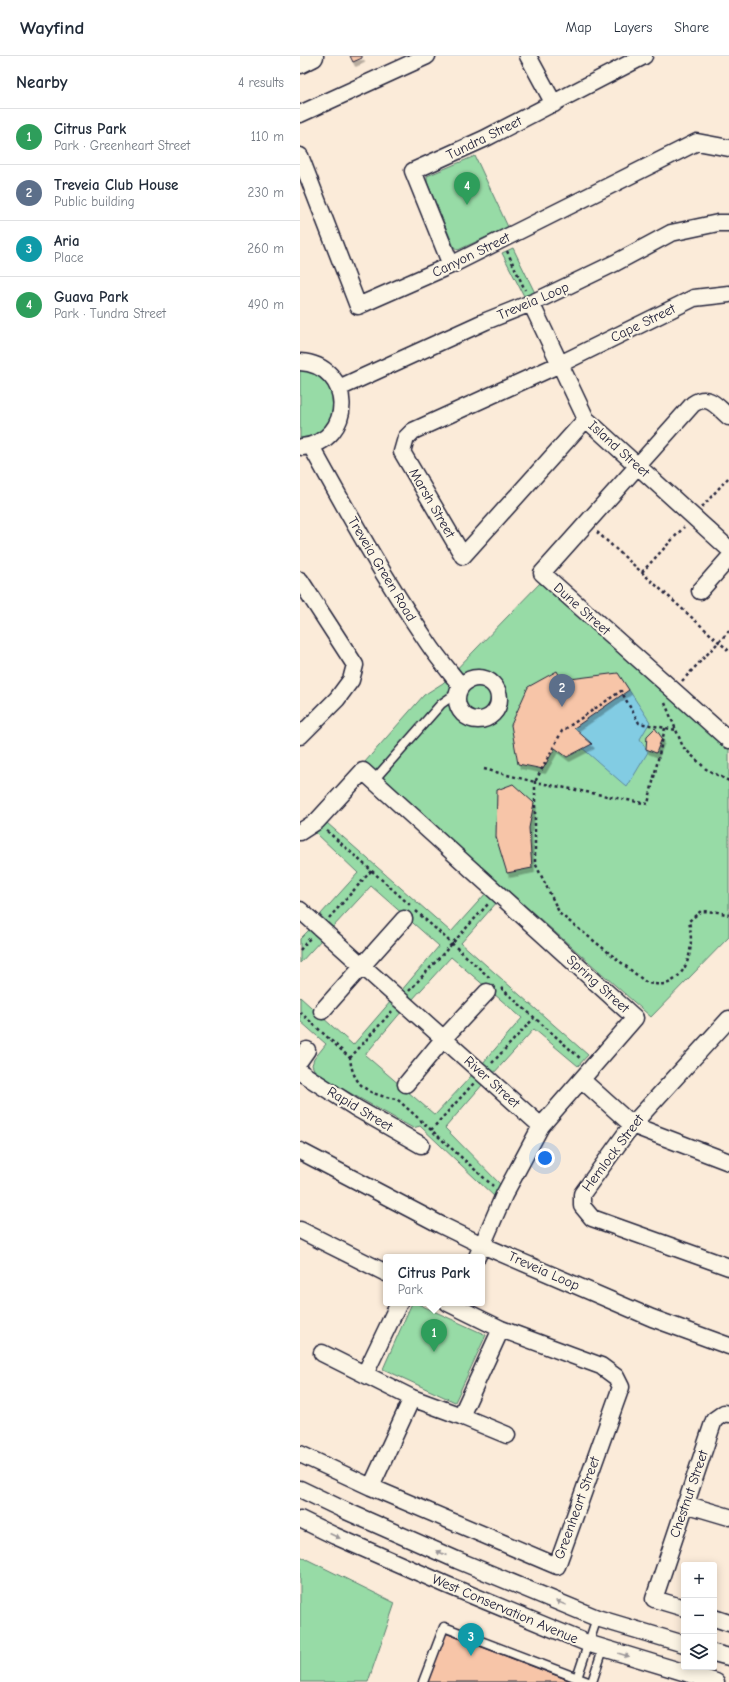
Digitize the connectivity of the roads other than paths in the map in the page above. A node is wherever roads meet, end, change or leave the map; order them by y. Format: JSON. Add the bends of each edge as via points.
{"nodes":[{"id":1,"x":312,"y":56,"type":"edge"},
{"id":2,"x":427,"y":56,"type":"edge"},
{"id":3,"x":528,"y":56,"type":"edge"},
{"id":4,"x":644,"y":56,"type":"edge"},
{"id":5,"x":300,"y":62,"type":"edge"},
{"id":6,"x":554,"y":104,"type":"junction"},
{"id":7,"x":300,"y":114,"type":"edge"},
{"id":8,"x":729,"y":148,"type":"edge"},
{"id":9,"x":300,"y":156,"type":"edge"},
{"id":10,"x":729,"y":223,"type":"edge"},
{"id":11,"x":451,"y":265,"type":"junction"},
{"id":12,"x":729,"y":294,"type":"edge"},
{"id":13,"x":531,"y":303,"type":"junction"},
{"id":14,"x":300,"y":362,"type":"edge"},
{"id":15,"x":560,"y":364,"type":"junction"},
{"id":16,"x":339,"y":388,"type":"junction"},
{"id":17,"x":729,"y":417,"type":"edge"},
{"id":18,"x":586,"y":419,"type":"junction"},
{"id":19,"x":310,"y":445,"type":"edge"},
{"id":20,"x":638,"y":466,"type":"junction"},
{"id":21,"x":729,"y":549,"type":"edge"},
{"id":22,"x":729,"y":558,"type":"edge"},
{"id":23,"x":300,"y":582,"type":"edge"},
{"id":24,"x":700,"y":591,"type":"dead end"},
{"id":25,"x":462,"y":687,"type":"joint"},
{"id":26,"x":300,"y":736,"type":"edge"},
{"id":27,"x":729,"y":740,"type":"edge"},
{"id":28,"x":378,"y":775,"type":"junction"},
{"id":29,"x":300,"y":832,"type":"edge"},
{"id":30,"x":300,"y":910,"type":"edge"},
{"id":31,"x":404,"y":919,"type":"dead end"},
{"id":32,"x":363,"y":966,"type":"junction"},
{"id":33,"x":494,"y":987,"type":"road end"},
{"id":34,"x":322,"y":1011,"type":"dead end"},
{"id":35,"x":729,"y":1019,"type":"edge"},
{"id":36,"x":444,"y":1038,"type":"junction"},
{"id":37,"x":300,"y":1072,"type":"edge"},
{"id":38,"x":587,"y":1074,"type":"junction"},
{"id":39,"x":406,"y":1084,"type":"dead end"},
{"id":40,"x":632,"y":1125,"type":"junction"},
{"id":41,"x":541,"y":1126,"type":"junction"},
{"id":42,"x":421,"y":1145,"type":"dead end"},
{"id":43,"x":300,"y":1152,"type":"edge"},
{"id":44,"x":729,"y":1162,"type":"edge"},
{"id":45,"x":300,"y":1230,"type":"edge"},
{"id":46,"x":480,"y":1251,"type":"edge"},
{"id":47,"x":729,"y":1267,"type":"edge"},
{"id":48,"x":383,"y":1272,"type":"edge"},
{"id":49,"x":398,"y":1306,"type":"edge"},
{"id":50,"x":457,"y":1306,"type":"edge"},
{"id":51,"x":501,"y":1329,"type":"junction"},
{"id":52,"x":729,"y":1346,"type":"edge"},
{"id":53,"x":322,"y":1353,"type":"dead end"},
{"id":54,"x":366,"y":1374,"type":"junction"},
{"id":55,"x":412,"y":1398,"type":"junction"},
{"id":56,"x":729,"y":1414,"type":"edge"},
{"id":57,"x":461,"y":1416,"type":"junction"},
{"id":58,"x":508,"y":1435,"type":"dead end"},
{"id":59,"x":300,"y":1454,"type":"edge"},
{"id":60,"x":371,"y":1487,"type":"junction"},
{"id":61,"x":300,"y":1489,"type":"edge"},
{"id":62,"x":685,"y":1504,"type":"junction"},
{"id":63,"x":729,"y":1517,"type":"edge"},
{"id":64,"x":300,"y":1519,"type":"edge"},
{"id":65,"x":681,"y":1607,"type":"edge"},
{"id":66,"x":597,"y":1618,"type":"junction"},
{"id":67,"x":717,"y":1619,"type":"edge"},
{"id":68,"x":729,"y":1623,"type":"edge"},
{"id":69,"x":587,"y":1643,"type":"junction"},
{"id":70,"x":681,"y":1643,"type":"edge"},
{"id":71,"x":603,"y":1648,"type":"junction"},
{"id":72,"x":717,"y":1654,"type":"edge"},
{"id":73,"x":729,"y":1657,"type":"edge"},
{"id":74,"x":585,"y":1681,"type":"edge"},
{"id":75,"x":423,"y":1682,"type":"edge"},
{"id":76,"x":716,"y":1682,"type":"edge"}],
"edges":[{"from":1,"to":5,"type":"street"},
{"from":2,"to":7,"type":"street"},
{"from":3,"to":6,"type":"street"},
{"from":4,"to":6,"type":"street","name":"Tundra Street"},
{"from":6,"to":11,"type":"street","name":"Tundra Street","via":[[413,171]]},
{"from":8,"to":11,"type":"street","name":"Canyon Street","via":[[697,142]]},
{"from":9,"to":11,"type":"street","name":"Canyon Street","via":[[358,306]]},
{"from":10,"to":13,"type":"street","name":"Treveia Loop","via":[[671,233]]},
{"from":12,"to":15,"type":"street","name":"Cape Street","via":[[694,298]]},
{"from":13,"to":15,"type":"street","name":"Island Street"},
{"from":13,"to":16,"type":"street","name":"Treveia Loop"},
{"from":14,"to":16,"type":"street","via":[[308,362],[321,368],[331,376]]},
{"from":15,"to":18,"type":"street","name":"Island Street"},
{"from":15,"to":18,"type":"street","name":"Marsh Street","via":[[413,431],[406,438],[402,452],[463,556]]},
{"from":16,"to":19,"type":"street","via":[[342,400],[337,425],[330,435]]},
{"from":17,"to":20,"type":"street","name":"Dune Street","via":[[710,400],[700,399]]},
{"from":18,"to":20,"type":"street","name":"Island Street"},
{"from":19,"to":25,"type":"street","name":"Treveia Green Road","via":[[392,588],[428,644]]},
{"from":20,"to":21,"type":"street","name":"Island Street"},
{"from":20,"to":27,"type":"street","name":"Dune Street","via":[[542,573]]},
{"from":22,"to":24,"type":"street"},
{"from":23,"to":26,"type":"street","via":[[355,665],[351,680],[337,699]]},
{"from":25,"to":28,"type":"lane","name":"Treveia Green Road","via":[[437,708]]},
{"from":28,"to":29,"type":"street","name":"Spring Street","via":[[363,771],[316,821]]},
{"from":28,"to":38,"type":"street","name":"Spring Street","via":[[497,893],[635,1018]]},
{"from":30,"to":32,"type":"street","name":"River Street"},
{"from":31,"to":32,"type":"street"},
{"from":32,"to":34,"type":"street"},
{"from":32,"to":36,"type":"street","name":"River Street"},
{"from":33,"to":36,"type":"street"},
{"from":35,"to":40,"type":"street","name":"Hemlock Street"},
{"from":36,"to":39,"type":"street"},
{"from":36,"to":41,"type":"street","name":"River Street"},
{"from":37,"to":42,"type":"street","name":"Rapid Street"},
{"from":38,"to":40,"type":"street"},
{"from":38,"to":41,"type":"street","name":"Spring Street"},
{"from":40,"to":44,"type":"street"},
{"from":40,"to":47,"type":"street","name":"Hemlock Street","via":[[582,1194],[582,1206],[592,1218]]},
{"from":41,"to":46,"type":"street","name":"Spring Street","via":[[504,1196]]},
{"from":43,"to":46,"type":"street","name":"Treveia Loop","via":[[441,1225]]},
{"from":45,"to":48,"type":"street"},
{"from":46,"to":52,"type":"street","name":"Treveia Loop"},
{"from":49,"to":54,"type":"street"},
{"from":50,"to":51,"type":"street","name":"Greenheart Street"},
{"from":51,"to":57,"type":"street"},
{"from":51,"to":60,"type":"street","name":"Greenheart Street","via":[[601,1366],[616,1377],[621,1388],[557,1566]]},
{"from":53,"to":54,"type":"street"},
{"from":54,"to":55,"type":"street"},
{"from":55,"to":57,"type":"street"},
{"from":55,"to":60,"type":"street"},
{"from":56,"to":62,"type":"street","name":"Chestnut Street","via":[[714,1420]]},
{"from":57,"to":58,"type":"street"},
{"from":59,"to":60,"type":"street","name":"Greenheart Street"},
{"from":66,"to":61,"type":"street","name":"West Conservation Avenue","one_way":true,"via":[[457,1560]]},
{"from":62,"to":63,"type":"street"},
{"from":62,"to":65,"type":"street","name":"Chestnut Street","via":[[654,1599]]},
{"from":64,"to":69,"type":"street","name":"West Conservation Avenue","one_way":true,"via":[[440,1582]]},
{"from":66,"to":69,"type":"lane"},
{"from":66,"to":70,"type":"street","name":"West Conservation Avenue"},
{"from":67,"to":68,"type":"street"},
{"from":69,"to":71,"type":"street","name":"West Conservation Avenue"},
{"from":69,"to":74,"type":"lane"},
{"from":71,"to":74,"type":"lane"},
{"from":71,"to":76,"type":"street","name":"West Conservation Avenue","one_way":true},
{"from":72,"to":73,"type":"street"},
{"from":74,"to":75,"type":"lane","via":[[444,1627]]}]}
